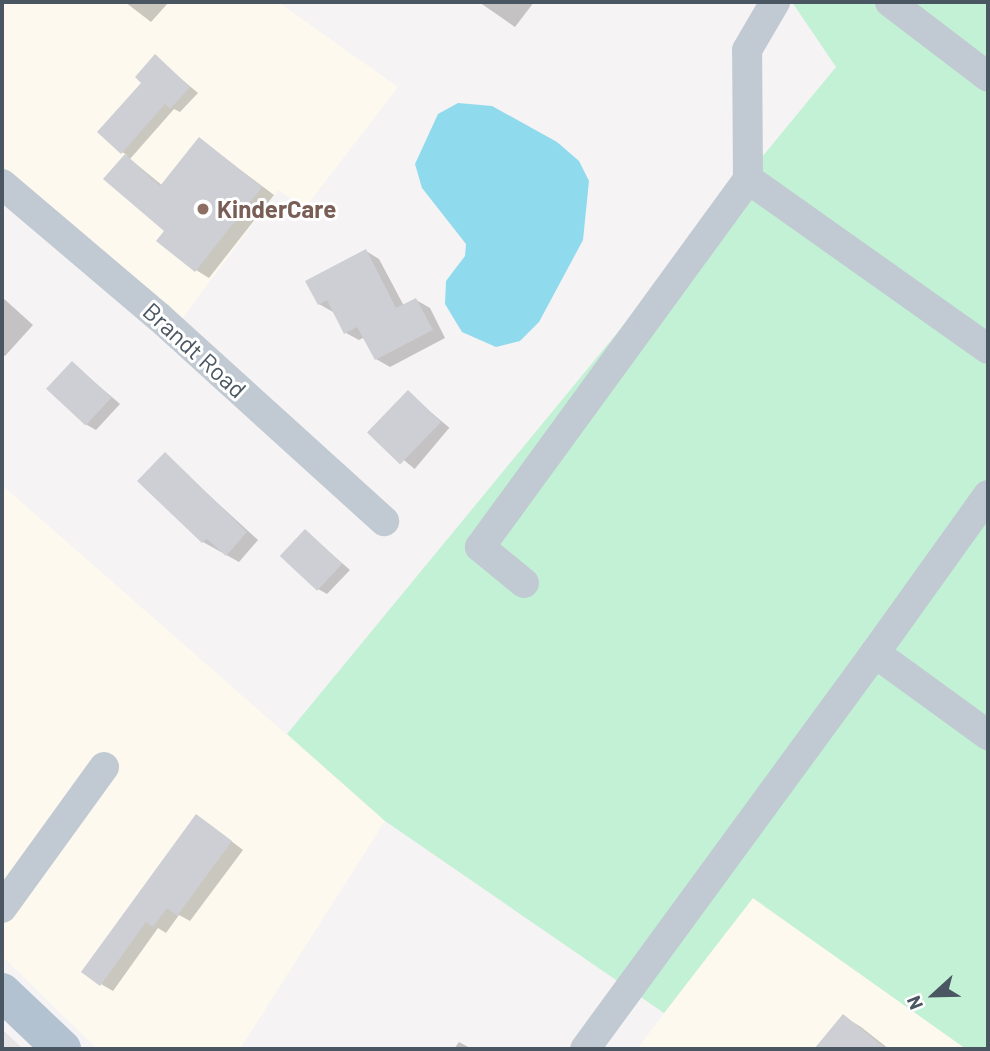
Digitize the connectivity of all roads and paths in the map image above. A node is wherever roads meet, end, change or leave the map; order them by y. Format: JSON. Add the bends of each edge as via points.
{"nodes":[{"id":1,"x":775,"y":2,"type":"edge"},
{"id":2,"x":890,"y":2,"type":"edge"},
{"id":3,"x":988,"y":77,"type":"edge"},
{"id":4,"x":748,"y":178,"type":"junction"},
{"id":5,"x":2,"y":184,"type":"edge"},
{"id":6,"x":988,"y":349,"type":"edge"},
{"id":7,"x":988,"y":495,"type":"edge"},
{"id":8,"x":384,"y":521,"type":"dead end"},
{"id":9,"x":524,"y":583,"type":"dead end"},
{"id":10,"x":875,"y":653,"type":"junction"},
{"id":11,"x":988,"y":735,"type":"edge"},
{"id":12,"x":104,"y":767,"type":"dead end"},
{"id":13,"x":2,"y":908,"type":"edge"},
{"id":14,"x":2,"y":992,"type":"edge"},
{"id":15,"x":62,"y":1049,"type":"edge"},
{"id":16,"x":585,"y":1049,"type":"edge"}],
"edges":[{"from":1,"to":4,"type":"street","via":[[747,50]]},
{"from":2,"to":3,"type":"street"},
{"from":4,"to":6,"type":"street"},
{"from":4,"to":9,"type":"street","via":[[480,547]]},
{"from":5,"to":8,"type":"street","name":"Brandt Road"},
{"from":7,"to":10,"type":"street"},
{"from":10,"to":11,"type":"street"},
{"from":10,"to":16,"type":"street"},
{"from":12,"to":13,"type":"street"},
{"from":14,"to":15,"type":"main road"}]}
